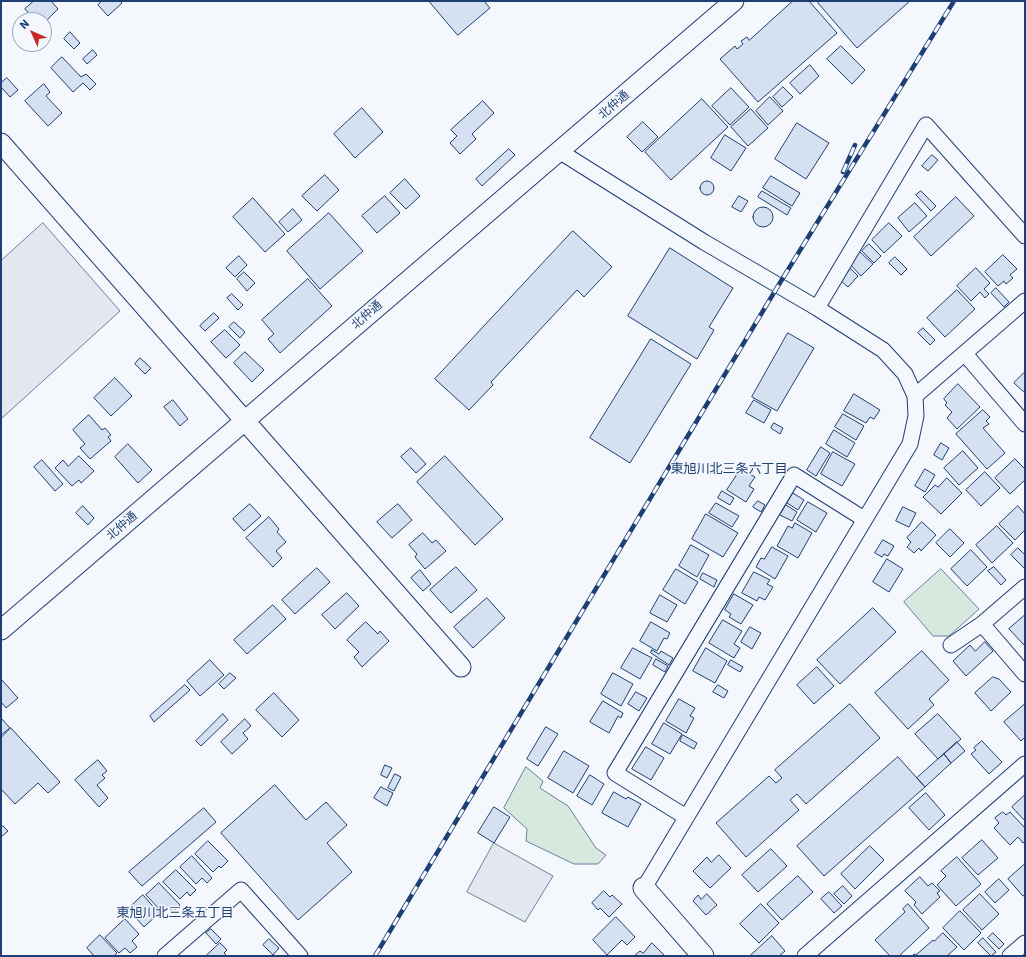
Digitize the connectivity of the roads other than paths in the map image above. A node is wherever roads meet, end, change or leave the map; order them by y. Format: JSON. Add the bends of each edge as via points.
{"nodes":[{"id":1,"x":734,"y":1,"type":"edge"},
{"id":2,"x":1,"y":143,"type":"edge"},
{"id":3,"x":559,"y":151,"type":"junction"},
{"id":4,"x":1025,"y":236,"type":"edge"},
{"id":5,"x":1025,"y":301,"type":"edge"},
{"id":6,"x":817,"y":308,"type":"junction"},
{"id":7,"x":965,"y":354,"type":"junction"},
{"id":8,"x":915,"y":396,"type":"junction"},
{"id":9,"x":244,"y":421,"type":"junction"},
{"id":10,"x":1025,"y":424,"type":"edge"},
{"id":11,"x":864,"y":519,"type":"junction"},
{"id":12,"x":1025,"y":587,"type":"edge"},
{"id":13,"x":982,"y":624,"type":"junction"},
{"id":14,"x":1,"y":630,"type":"edge"},
{"id":15,"x":951,"y":645,"type":"dead end"},
{"id":16,"x":461,"y":667,"type":"dead end"},
{"id":17,"x":1025,"y":674,"type":"edge"},
{"id":18,"x":1025,"y":764,"type":"edge"},
{"id":19,"x":686,"y":817,"type":"junction"},
{"id":20,"x":644,"y":888,"type":"joint"},
{"id":21,"x":1025,"y":943,"type":"edge"},
{"id":22,"x":702,"y":955,"type":"edge"},
{"id":23,"x":165,"y":956,"type":"edge"},
{"id":24,"x":300,"y":956,"type":"edge"},
{"id":25,"x":805,"y":956,"type":"edge"},
{"id":26,"x":1010,"y":956,"type":"edge"}],
"edges":[{"from":1,"to":3,"type":"street","name":"北仲通"},
{"from":2,"to":9,"type":"street"},
{"from":3,"to":6,"type":"street","via":[[704,242]]},
{"from":3,"to":9,"type":"street","name":"北仲通"},
{"from":4,"to":6,"type":"street","via":[[926,125]]},
{"from":5,"to":7,"type":"street"},
{"from":6,"to":8,"type":"street","via":[[883,350],[905,374]]},
{"from":7,"to":8,"type":"street"},
{"from":7,"to":10,"type":"street"},
{"from":8,"to":11,"type":"street","via":[[916,416],[910,444]]},
{"from":9,"to":14,"type":"street","name":"北仲通"},
{"from":9,"to":16,"type":"street"},
{"from":11,"to":19,"type":"street"},
{"from":11,"to":19,"type":"street","via":[[794,475],[635,739],[615,773]]},
{"from":12,"to":13,"type":"street"},
{"from":13,"to":15,"type":"street"},
{"from":13,"to":17,"type":"street"},
{"from":18,"to":25,"type":"street"},
{"from":19,"to":20,"type":"street"},
{"from":20,"to":22,"type":"main road"},
{"from":21,"to":26,"type":"street"},
{"from":23,"to":24,"type":"street","via":[[241,890]]}]}
